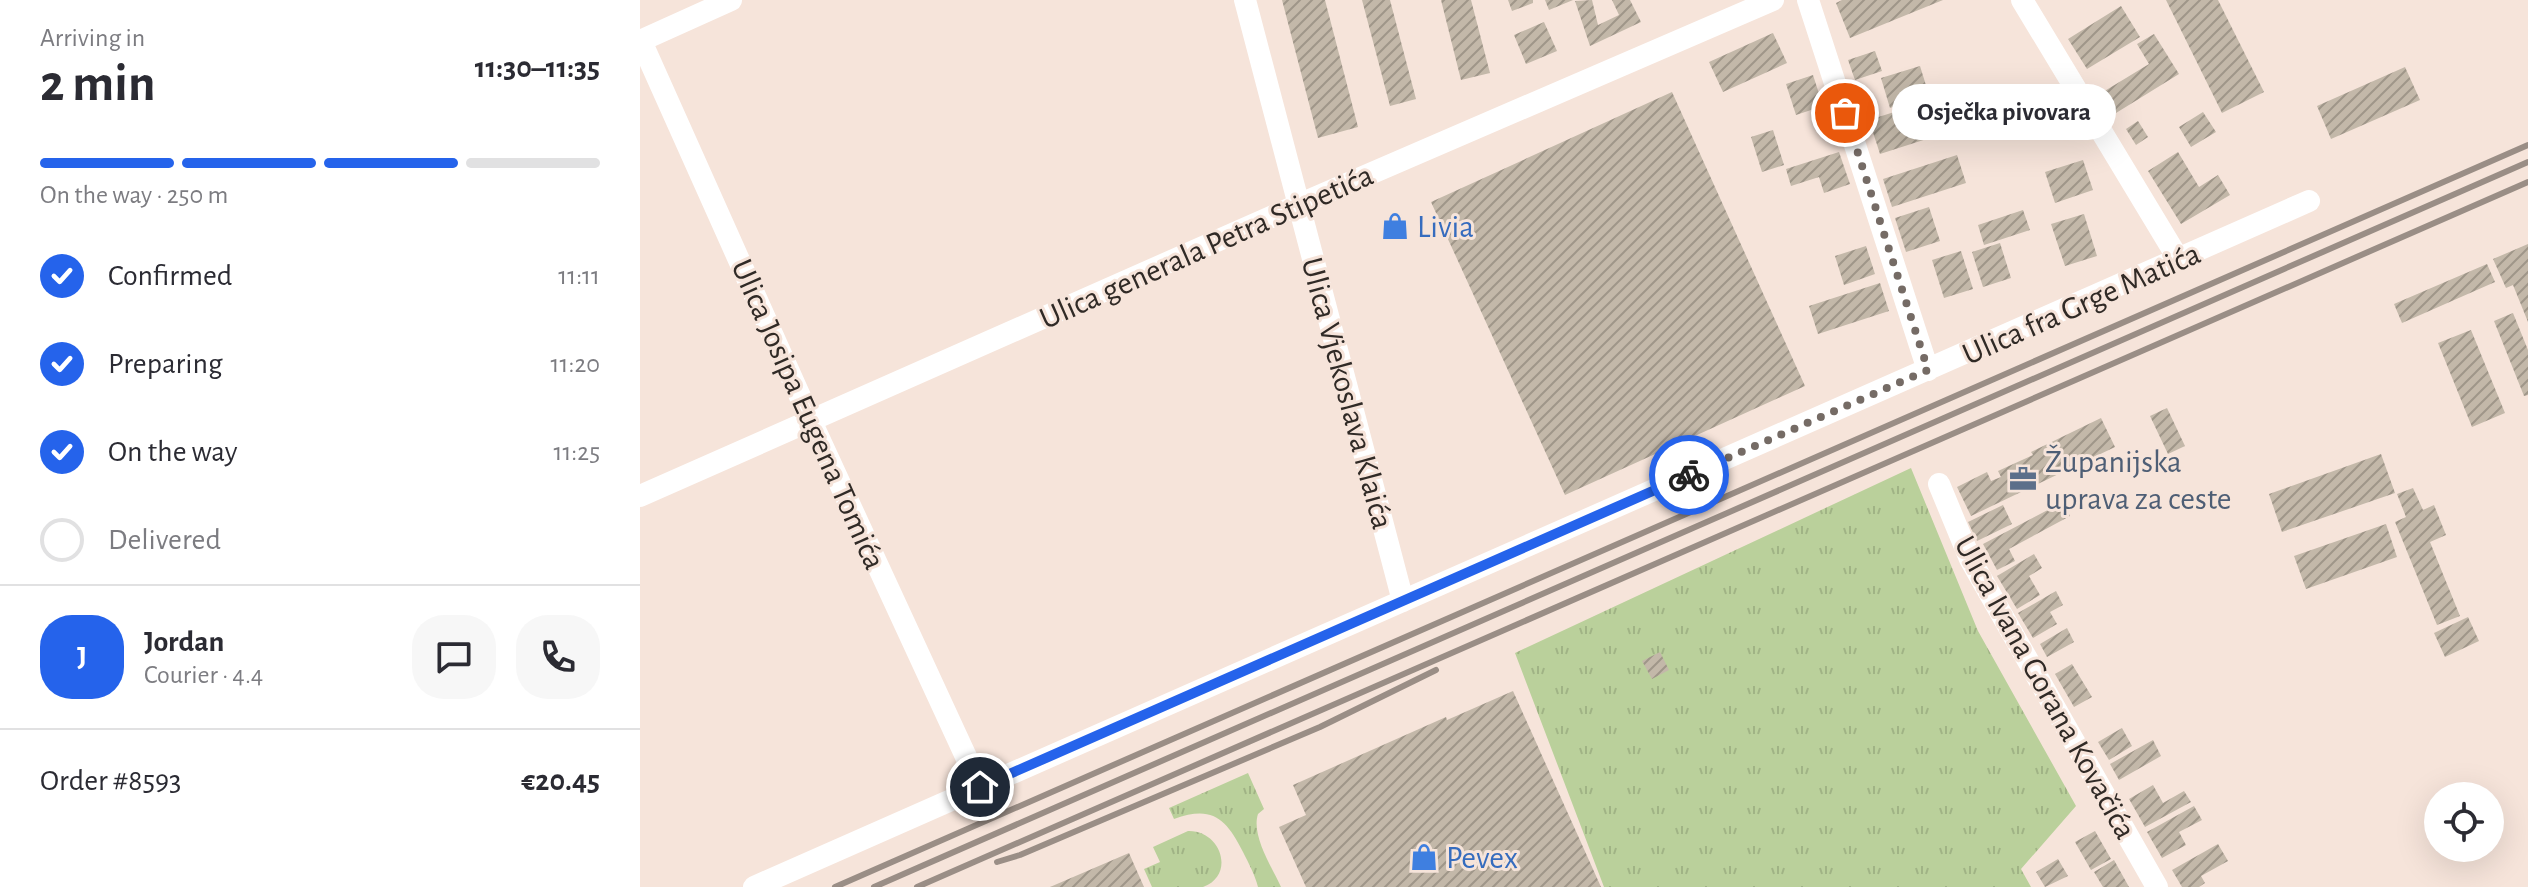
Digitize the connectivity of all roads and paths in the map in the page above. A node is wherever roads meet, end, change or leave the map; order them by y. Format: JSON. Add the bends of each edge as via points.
{"nodes":[{"id":1,"x":731,"y":0,"type":"edge"},
{"id":2,"x":1245,"y":0,"type":"edge"},
{"id":3,"x":1773,"y":0,"type":"edge"},
{"id":4,"x":1808,"y":0,"type":"edge"},
{"id":5,"x":2022,"y":0,"type":"edge"},
{"id":6,"x":640,"y":41,"type":"edge"},
{"id":7,"x":2309,"y":201,"type":"dead end"},
{"id":8,"x":1298,"y":205,"type":"junction"},
{"id":9,"x":2179,"y":260,"type":"junction"},
{"id":10,"x":1928,"y":370,"type":"junction"},
{"id":11,"x":811,"y":421,"type":"junction"},
{"id":12,"x":1939,"y":484,"type":"dead end"},
{"id":13,"x":640,"y":496,"type":"edge"},
{"id":14,"x":1403,"y":601,"type":"junction"},
{"id":15,"x":980,"y":787,"type":"junction"},
{"id":16,"x":754,"y":887,"type":"edge"},
{"id":17,"x":2157,"y":887,"type":"edge"}],
"edges":[{"from":1,"to":6,"type":"street"},
{"from":2,"to":8,"type":"street","name":"Ulica Vjekoslava Klaića"},
{"from":3,"to":8,"type":"street","name":"Ulica generala Petra Stipetića"},
{"from":4,"to":10,"type":"street"},
{"from":5,"to":9,"type":"street"},
{"from":6,"to":11,"type":"street","name":"Ulica Josipa Eugena Tomića"},
{"from":7,"to":9,"type":"street","name":"Ulica fra Grge Matića"},
{"from":8,"to":11,"type":"street","name":"Ulica generala Petra Stipetića"},
{"from":8,"to":14,"type":"street","name":"Ulica Vjekoslava Klaića"},
{"from":9,"to":10,"type":"street","name":"Ulica fra Grge Matića"},
{"from":10,"to":14,"type":"street","name":"Ulica fra Grge Matića"},
{"from":11,"to":13,"type":"street","name":"Ulica generala Petra Stipetića"},
{"from":11,"to":15,"type":"street","name":"Ulica Josipa Eugena Tomića"},
{"from":12,"to":17,"type":"street","name":"Ulica Ivana Gorana Kovačića","via":[[1970,559]]},
{"from":14,"to":15,"type":"street","name":"Ulica fra Grge Matića"},
{"from":15,"to":16,"type":"street","name":"Ulica fra Grge Matića"}]}
